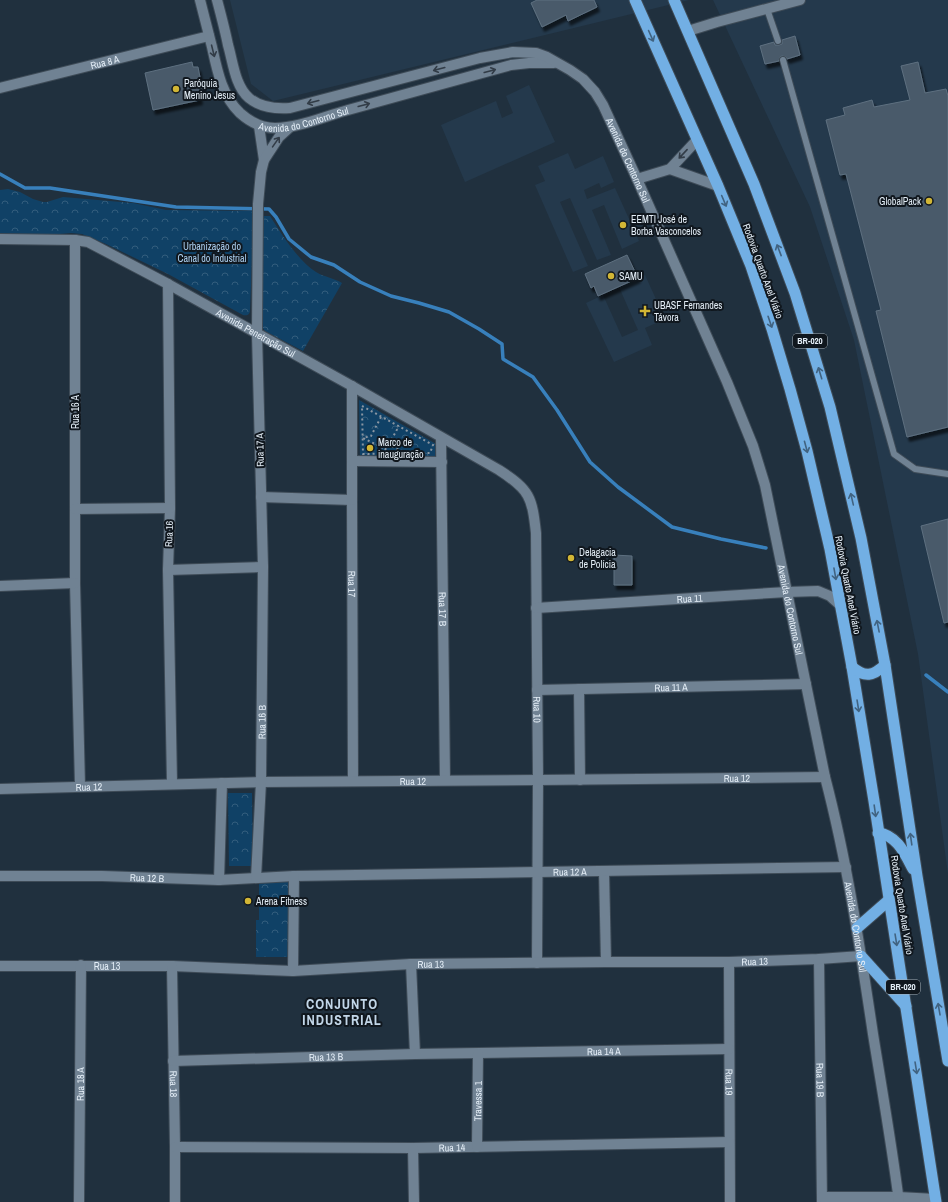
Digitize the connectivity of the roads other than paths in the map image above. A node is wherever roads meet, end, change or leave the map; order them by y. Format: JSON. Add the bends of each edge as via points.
{"nodes":[{"id":1,"x":200,"y":0,"type":"edge"},
{"id":2,"x":217,"y":0,"type":"edge"},
{"id":3,"x":635,"y":0,"type":"edge"},
{"id":4,"x":674,"y":0,"type":"edge"},
{"id":5,"x":800,"y":0,"type":"edge"},
{"id":6,"x":768,"y":9,"type":"junction"},
{"id":7,"x":688,"y":31,"type":"junction"},
{"id":8,"x":209,"y":36,"type":"junction"},
{"id":9,"x":778,"y":41,"type":"dead end"},
{"id":10,"x":783,"y":60,"type":"dead end"},
{"id":11,"x":558,"y":63,"type":"junction"},
{"id":12,"x":0,"y":88,"type":"edge"},
{"id":13,"x":259,"y":126,"type":"junction"},
{"id":14,"x":290,"y":127,"type":"junction"},
{"id":15,"x":697,"y":140,"type":"junction"},
{"id":16,"x":264,"y":160,"type":"junction"},
{"id":17,"x":670,"y":169,"type":"junction"},
{"id":18,"x":637,"y":179,"type":"junction"},
{"id":19,"x":718,"y":186,"type":"junction"},
{"id":20,"x":0,"y":239,"type":"edge"},
{"id":21,"x":75,"y":240,"type":"junction"},
{"id":22,"x":168,"y":284,"type":"junction"},
{"id":23,"x":258,"y":334,"type":"junction"},
{"id":24,"x":352,"y":386,"type":"junction"},
{"id":25,"x":441,"y":438,"type":"junction"},
{"id":26,"x":352,"y":461,"type":"junction"},
{"id":27,"x":442,"y":462,"type":"junction"},
{"id":28,"x":499,"y":470,"type":"joint"},
{"id":29,"x":948,"y":474,"type":"edge"},
{"id":30,"x":261,"y":498,"type":"junction"},
{"id":31,"x":352,"y":500,"type":"junction"},
{"id":32,"x":170,"y":508,"type":"junction"},
{"id":33,"x":75,"y":509,"type":"junction"},
{"id":34,"x":263,"y":567,"type":"junction"},
{"id":35,"x":168,"y":570,"type":"junction"},
{"id":36,"x":75,"y":583,"type":"junction"},
{"id":37,"x":0,"y":586,"type":"edge"},
{"id":38,"x":787,"y":592,"type":"junction"},
{"id":39,"x":840,"y":605,"type":"junction"},
{"id":40,"x":536,"y":608,"type":"junction"},
{"id":41,"x":885,"y":665,"type":"junction"},
{"id":42,"x":852,"y":667,"type":"junction"},
{"id":43,"x":806,"y":684,"type":"junction"},
{"id":44,"x":579,"y":689,"type":"junction"},
{"id":45,"x":537,"y":690,"type":"junction"},
{"id":46,"x":825,"y":777,"type":"junction"},
{"id":47,"x":445,"y":780,"type":"junction"},
{"id":48,"x":538,"y":780,"type":"junction"},
{"id":49,"x":580,"y":780,"type":"junction"},
{"id":50,"x":353,"y":781,"type":"junction"},
{"id":51,"x":261,"y":782,"type":"junction"},
{"id":52,"x":172,"y":783,"type":"junction"},
{"id":53,"x":222,"y":783,"type":"junction"},
{"id":54,"x":80,"y":786,"type":"junction"},
{"id":55,"x":0,"y":789,"type":"edge"},
{"id":56,"x":878,"y":833,"type":"junction"},
{"id":57,"x":846,"y":867,"type":"junction"},
{"id":58,"x":604,"y":871,"type":"junction"},
{"id":59,"x":538,"y":872,"type":"junction"},
{"id":60,"x":0,"y":876,"type":"edge"},
{"id":61,"x":294,"y":876,"type":"junction"},
{"id":62,"x":917,"y":876,"type":"junction"},
{"id":63,"x":256,"y":878,"type":"junction"},
{"id":64,"x":219,"y":880,"type":"junction"},
{"id":65,"x":890,"y":900,"type":"junction"},
{"id":66,"x":857,"y":928,"type":"junction"},
{"id":67,"x":861,"y":956,"type":"junction"},
{"id":68,"x":819,"y":959,"type":"junction"},
{"id":69,"x":606,"y":962,"type":"junction"},
{"id":70,"x":729,"y":962,"type":"junction"},
{"id":71,"x":537,"y":963,"type":"junction"},
{"id":72,"x":411,"y":964,"type":"junction"},
{"id":73,"x":81,"y":965,"type":"junction"},
{"id":74,"x":0,"y":966,"type":"edge"},
{"id":75,"x":172,"y":966,"type":"junction"},
{"id":76,"x":293,"y":971,"type":"junction"},
{"id":77,"x":906,"y":1007,"type":"junction"},
{"id":78,"x":730,"y":1049,"type":"junction"},
{"id":79,"x":415,"y":1054,"type":"junction"},
{"id":80,"x":478,"y":1054,"type":"junction"},
{"id":81,"x":173,"y":1061,"type":"junction"},
{"id":82,"x":948,"y":1061,"type":"edge"},
{"id":83,"x":729,"y":1142,"type":"junction"},
{"id":84,"x":175,"y":1147,"type":"junction"},
{"id":85,"x":478,"y":1147,"type":"junction"},
{"id":86,"x":413,"y":1148,"type":"junction"},
{"id":87,"x":822,"y":1199,"type":"edge"},
{"id":88,"x":899,"y":1200,"type":"edge"},
{"id":89,"x":936,"y":1201,"type":"edge"},
{"id":90,"x":79,"y":1202,"type":"edge"},
{"id":91,"x":174,"y":1202,"type":"edge"},
{"id":92,"x":414,"y":1202,"type":"edge"},
{"id":93,"x":730,"y":1202,"type":"edge"}],
"edges":[{"from":1,"to":8,"type":"street","name":"Avenida do Contorno Sul"},
{"from":11,"to":2,"type":"street","name":"Avenida do Contorno Sul","one_way":true,"via":[[536,53],[513,52],[480,58],[290,108],[266,107],[248,98],[236,77]]},
{"from":3,"to":15,"type":"highway","name":"Rodovia Quarto Anel Viário","number":"BR-020","one_way":true},
{"from":4,"to":7,"type":"highway","name":"Rodovia Quarto Anel Viário","number":"BR-020"},
{"from":5,"to":6,"type":"street"},
{"from":6,"to":7,"type":"street"},
{"from":6,"to":9,"type":"lane"},
{"from":41,"to":7,"type":"highway","name":"Rodovia Quarto Anel Viário","number":"BR-020","one_way":true,"via":[[861,538],[832,415],[795,293],[754,184]]},
{"from":8,"to":12,"type":"street","name":"Rua 8 A"},
{"from":8,"to":13,"type":"street","name":"Avenida do Contorno Sul","one_way":true,"via":[[219,75],[231,103],[246,119]]},
{"from":10,"to":29,"type":"lane","via":[[894,454],[915,469]]},
{"from":14,"to":11,"type":"street","name":"Avenida do Contorno Sul","one_way":true,"via":[[511,66]]},
{"from":11,"to":18,"type":"street","name":"Avenida do Contorno Sul","via":[[583,79],[595,92]]},
{"from":13,"to":14,"type":"street","name":"Avenida do Contorno Sul"},
{"from":13,"to":16,"type":"street"},
{"from":16,"to":14,"type":"street","one_way":true,"via":[[279,137]]},
{"from":15,"to":17,"type":"street","one_way":true},
{"from":15,"to":19,"type":"highway","name":"Rodovia Quarto Anel Viário","number":"BR-020"},
{"from":16,"to":23,"type":"street","name":"Rua 17 A","via":[[258,204]]},
{"from":17,"to":18,"type":"street"},
{"from":17,"to":19,"type":"street"},
{"from":18,"to":38,"type":"street","name":"Avenida do Contorno Sul","via":[[753,446],[765,485]]},
{"from":19,"to":39,"type":"highway","name":"Rodovia Quarto Anel Viário","number":"BR-020","one_way":true,"via":[[751,266],[790,389],[830,549]]},
{"from":20,"to":21,"type":"street","name":"Avenida Penetração Sul"},
{"from":21,"to":22,"type":"street","name":"Avenida Penetração Sul","via":[[88,242]]},
{"from":21,"to":33,"type":"street","name":"Rua 16 A"},
{"from":22,"to":23,"type":"street","name":"Avenida Penetração Sul"},
{"from":22,"to":32,"type":"street","name":"Rua 16"},
{"from":23,"to":24,"type":"street","name":"Avenida Penetração Sul"},
{"from":23,"to":30,"type":"street","name":"Rua 17 A"},
{"from":24,"to":25,"type":"street","name":"Avenida Penetração Sul"},
{"from":24,"to":26,"type":"street","name":"Rua 17"},
{"from":25,"to":27,"type":"street","name":"Rua 17 B"},
{"from":25,"to":28,"type":"street","name":"Avenida Penetração Sul"},
{"from":26,"to":27,"type":"street"},
{"from":26,"to":31,"type":"street","name":"Rua 17"},
{"from":27,"to":47,"type":"street","name":"Rua 17 B"},
{"from":28,"to":40,"type":"street","name":"Rua 10","via":[[520,485],[531,501],[536,533]]},
{"from":30,"to":31,"type":"street"},
{"from":30,"to":34,"type":"street","name":"Rua 17 A"},
{"from":31,"to":50,"type":"street","name":"Rua 17"},
{"from":32,"to":33,"type":"street"},
{"from":32,"to":35,"type":"street","name":"Rua 16"},
{"from":33,"to":36,"type":"street","name":"Rua 16 A"},
{"from":34,"to":35,"type":"street"},
{"from":34,"to":51,"type":"street","name":"Rua 16 B"},
{"from":35,"to":52,"type":"street","name":"Rua 16"},
{"from":36,"to":37,"type":"street"},
{"from":36,"to":54,"type":"street"},
{"from":38,"to":39,"type":"street","name":"Rua 11","via":[[818,591],[830,596]]},
{"from":38,"to":40,"type":"street","name":"Rua 11"},
{"from":38,"to":43,"type":"street","name":"Avenida do Contorno Sul"},
{"from":39,"to":42,"type":"highway","name":"Rodovia Quarto Anel Viário","number":"BR-020"},
{"from":40,"to":45,"type":"street","name":"Rua 10"},
{"from":41,"to":42,"type":"highway","via":[[870,674],[859,673]]},
{"from":62,"to":41,"type":"highway","name":"Rodovia Quarto Anel Viário","number":"BR-020","one_way":true},
{"from":42,"to":56,"type":"highway","name":"Rodovia Quarto Anel Viário","number":"BR-020","one_way":true},
{"from":43,"to":44,"type":"street","name":"Rua 11 A"},
{"from":43,"to":46,"type":"street","name":"Avenida do Contorno Sul"},
{"from":44,"to":45,"type":"street","name":"Rua 11 A"},
{"from":44,"to":49,"type":"street"},
{"from":45,"to":48,"type":"street","name":"Rua 10"},
{"from":46,"to":49,"type":"street","name":"Rua 12"},
{"from":46,"to":57,"type":"street","name":"Avenida do Contorno Sul"},
{"from":47,"to":48,"type":"street","name":"Rua 12"},
{"from":47,"to":50,"type":"street","name":"Rua 12"},
{"from":48,"to":49,"type":"street","name":"Rua 12"},
{"from":48,"to":59,"type":"street","name":"Rua 10"},
{"from":50,"to":51,"type":"street","name":"Rua 12"},
{"from":51,"to":53,"type":"street","name":"Rua 12"},
{"from":51,"to":63,"type":"street","name":"Rua 16 B"},
{"from":52,"to":53,"type":"street","name":"Rua 12"},
{"from":52,"to":54,"type":"street","name":"Rua 12"},
{"from":53,"to":64,"type":"street"},
{"from":54,"to":55,"type":"street","name":"Rua 12"},
{"from":56,"to":62,"type":"highway","via":[[887,835],[898,843]]},
{"from":56,"to":65,"type":"highway","name":"Rodovia Quarto Anel Viário","number":"BR-020"},
{"from":57,"to":58,"type":"street","name":"Rua 12 A"},
{"from":57,"to":66,"type":"street","name":"Avenida do Contorno Sul"},
{"from":58,"to":59,"type":"street","name":"Rua 12 A"},
{"from":58,"to":69,"type":"street"},
{"from":59,"to":61,"type":"street","name":"Rua 12 A"},
{"from":59,"to":71,"type":"street","name":"Rua 10"},
{"from":60,"to":64,"type":"street","name":"Rua 12 B"},
{"from":61,"to":63,"type":"street","name":"Rua 12 B"},
{"from":61,"to":76,"type":"street"},
{"from":82,"to":62,"type":"highway","name":"Rodovia Quarto Anel Viário","number":"BR-020","one_way":true},
{"from":63,"to":64,"type":"street","name":"Rua 12 B"},
{"from":65,"to":66,"type":"highway"},
{"from":65,"to":77,"type":"highway","name":"Rodovia Quarto Anel Viário","number":"BR-020","one_way":true},
{"from":66,"to":67,"type":"street","name":"Avenida do Contorno Sul"},
{"from":67,"to":68,"type":"street","name":"Rua 13"},
{"from":67,"to":77,"type":"highway"},
{"from":67,"to":88,"type":"street","name":"Avenida do Contorno Sul"},
{"from":68,"to":70,"type":"street","name":"Rua 13"},
{"from":68,"to":87,"type":"street","name":"Rua 19 B"},
{"from":69,"to":70,"type":"street","name":"Rua 13"},
{"from":69,"to":71,"type":"street","name":"Rua 13"},
{"from":70,"to":78,"type":"street","name":"Rua 19"},
{"from":71,"to":72,"type":"street","name":"Rua 13"},
{"from":72,"to":76,"type":"street","name":"Rua 13"},
{"from":72,"to":79,"type":"street"},
{"from":73,"to":74,"type":"street","name":"Rua 13"},
{"from":73,"to":75,"type":"street","name":"Rua 13"},
{"from":73,"to":90,"type":"street","name":"Rua 18 A"},
{"from":75,"to":76,"type":"street","name":"Rua 13"},
{"from":75,"to":81,"type":"street","name":"Rua 18"},
{"from":77,"to":89,"type":"highway","name":"Rodovia Quarto Anel Viário","number":"BR-020","one_way":true},
{"from":78,"to":80,"type":"street","name":"Rua 14 A"},
{"from":78,"to":83,"type":"street","name":"Rua 19"},
{"from":79,"to":80,"type":"street","name":"Rua 13 B"},
{"from":79,"to":81,"type":"street","name":"Rua 13 B"},
{"from":80,"to":85,"type":"street","name":"Travessa 1"},
{"from":81,"to":84,"type":"street","name":"Rua 18"},
{"from":83,"to":85,"type":"street","name":"Rua 14"},
{"from":83,"to":93,"type":"street","name":"Rua 19"},
{"from":84,"to":86,"type":"street","name":"Rua 14"},
{"from":84,"to":91,"type":"street","name":"Rua 18"},
{"from":85,"to":86,"type":"street","name":"Rua 14"},
{"from":86,"to":92,"type":"street"},
{"from":87,"to":88,"type":"street"},
{"from":88,"to":89,"type":"street"}]}
